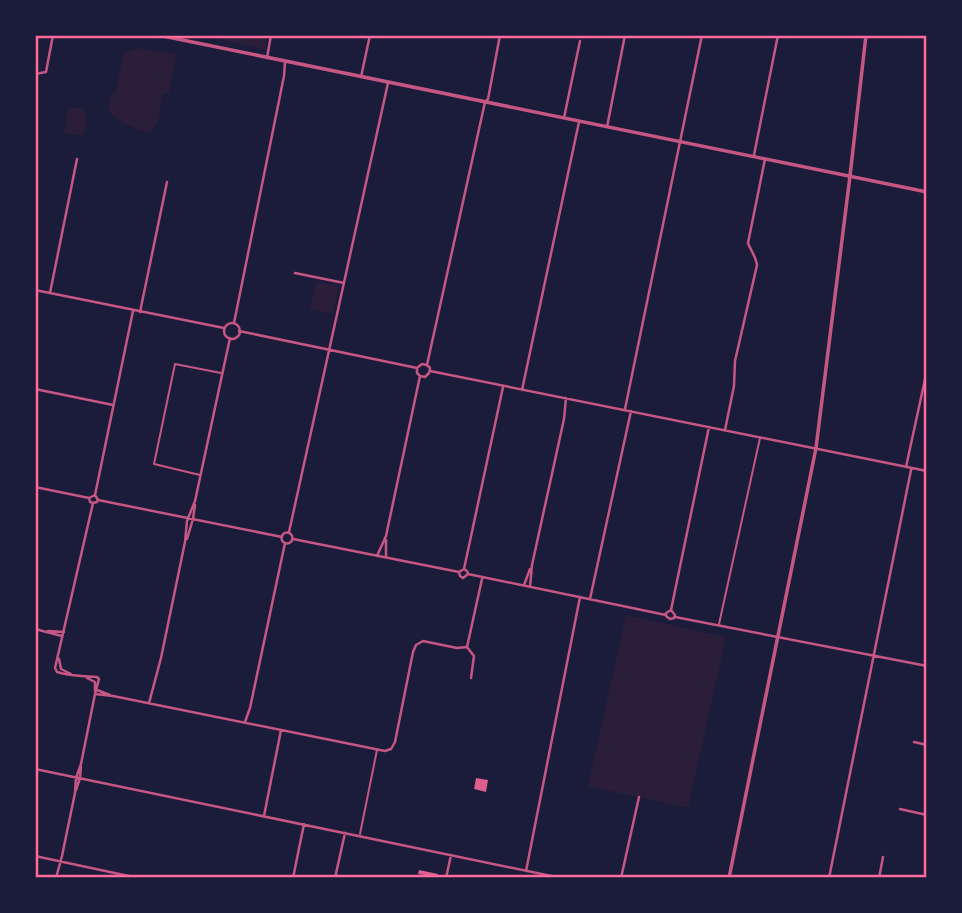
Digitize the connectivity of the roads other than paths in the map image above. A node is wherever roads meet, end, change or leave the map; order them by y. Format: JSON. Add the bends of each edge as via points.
{"nodes":[{"id":1,"x":53,"y":35,"type":"edge"},
{"id":2,"x":158,"y":35,"type":"edge"},
{"id":3,"x":189,"y":35,"type":"edge"},
{"id":4,"x":271,"y":35,"type":"edge"},
{"id":5,"x":370,"y":35,"type":"edge"},
{"id":6,"x":500,"y":35,"type":"edge"},
{"id":7,"x":625,"y":35,"type":"edge"},
{"id":8,"x":702,"y":35,"type":"edge"},
{"id":9,"x":778,"y":35,"type":"edge"},
{"id":10,"x":866,"y":35,"type":"edge"},
{"id":11,"x":187,"y":41,"type":"junction"},
{"id":12,"x":580,"y":41,"type":"dead end"},
{"id":13,"x":267,"y":58,"type":"junction"},
{"id":14,"x":285,"y":62,"type":"junction"},
{"id":15,"x":35,"y":74,"type":"edge"},
{"id":16,"x":361,"y":77,"type":"junction"},
{"id":17,"x":388,"y":83,"type":"junction"},
{"id":18,"x":485,"y":102,"type":"junction"},
{"id":19,"x":564,"y":118,"type":"junction"},
{"id":20,"x":579,"y":121,"type":"junction"},
{"id":21,"x":607,"y":127,"type":"junction"},
{"id":22,"x":680,"y":142,"type":"junction"},
{"id":23,"x":754,"y":156,"type":"junction"},
{"id":24,"x":77,"y":159,"type":"dead end"},
{"id":25,"x":765,"y":159,"type":"junction"},
{"id":26,"x":850,"y":176,"type":"junction"},
{"id":27,"x":167,"y":182,"type":"dead end"},
{"id":28,"x":927,"y":192,"type":"edge"},
{"id":29,"x":295,"y":273,"type":"dead end"},
{"id":30,"x":344,"y":283,"type":"junction"},
{"id":31,"x":35,"y":290,"type":"edge"},
{"id":32,"x":50,"y":293,"type":"junction"},
{"id":33,"x":133,"y":311,"type":"junction"},
{"id":34,"x":140,"y":312,"type":"junction"},
{"id":35,"x":234,"y":323,"type":"junction"},
{"id":36,"x":224,"y":328,"type":"junction"},
{"id":37,"x":239,"y":331,"type":"junction"},
{"id":38,"x":230,"y":338,"type":"junction"},
{"id":39,"x":329,"y":351,"type":"junction"},
{"id":40,"x":427,"y":365,"type":"junction"},
{"id":41,"x":417,"y":368,"type":"junction"},
{"id":42,"x":927,"y":370,"type":"edge"},
{"id":43,"x":430,"y":371,"type":"junction"},
{"id":44,"x":222,"y":373,"type":"junction"},
{"id":45,"x":420,"y":376,"type":"junction"},
{"id":46,"x":503,"y":386,"type":"junction"},
{"id":47,"x":35,"y":389,"type":"edge"},
{"id":48,"x":522,"y":390,"type":"junction"},
{"id":49,"x":566,"y":398,"type":"junction"},
{"id":50,"x":113,"y":405,"type":"junction"},
{"id":51,"x":624,"y":410,"type":"junction"},
{"id":52,"x":631,"y":411,"type":"junction"},
{"id":53,"x":709,"y":427,"type":"junction"},
{"id":54,"x":724,"y":430,"type":"junction"},
{"id":55,"x":760,"y":437,"type":"junction"},
{"id":56,"x":816,"y":448,"type":"junction"},
{"id":57,"x":906,"y":467,"type":"junction"},
{"id":58,"x":911,"y":468,"type":"junction"},
{"id":59,"x":927,"y":471,"type":"edge"},
{"id":60,"x":200,"y":475,"type":"junction"},
{"id":61,"x":35,"y":487,"type":"edge"},
{"id":62,"x":94,"y":495,"type":"junction"},
{"id":63,"x":89,"y":498,"type":"junction"},
{"id":64,"x":98,"y":500,"type":"junction"},
{"id":65,"x":93,"y":503,"type":"junction"},
{"id":66,"x":191,"y":518,"type":"junction"},
{"id":67,"x":289,"y":532,"type":"junction"},
{"id":68,"x":282,"y":537,"type":"junction"},
{"id":69,"x":386,"y":537,"type":"junction"},
{"id":70,"x":293,"y":538,"type":"junction"},
{"id":71,"x":285,"y":543,"type":"junction"},
{"id":72,"x":377,"y":556,"type":"junction"},
{"id":73,"x":386,"y":557,"type":"junction"},
{"id":74,"x":532,"y":565,"type":"junction"},
{"id":75,"x":464,"y":569,"type":"junction"},
{"id":76,"x":459,"y":572,"type":"junction"},
{"id":77,"x":468,"y":574,"type":"junction"},
{"id":78,"x":482,"y":577,"type":"junction"},
{"id":79,"x":524,"y":586,"type":"junction"},
{"id":80,"x":530,"y":587,"type":"junction"},
{"id":81,"x":580,"y":597,"type":"junction"},
{"id":82,"x":590,"y":599,"type":"junction"},
{"id":83,"x":671,"y":610,"type":"junction"},
{"id":84,"x":666,"y":615,"type":"junction"},
{"id":85,"x":674,"y":617,"type":"junction"},
{"id":86,"x":718,"y":625,"type":"junction"},
{"id":87,"x":35,"y":629,"type":"edge"},
{"id":88,"x":64,"y":634,"type":"junction"},
{"id":89,"x":777,"y":637,"type":"junction"},
{"id":90,"x":467,"y":647,"type":"junction"},
{"id":91,"x":874,"y":655,"type":"junction"},
{"id":92,"x":927,"y":666,"type":"edge"},
{"id":93,"x":86,"y":677,"type":"junction"},
{"id":94,"x":471,"y":678,"type":"dead end"},
{"id":95,"x":96,"y":691,"type":"junction"},
{"id":96,"x":151,"y":703,"type":"junction"},
{"id":97,"x":247,"y":723,"type":"junction"},
{"id":98,"x":281,"y":730,"type":"junction"},
{"id":99,"x":914,"y":742,"type":"dead end"},
{"id":100,"x":927,"y":745,"type":"edge"},
{"id":101,"x":377,"y":749,"type":"junction"},
{"id":102,"x":35,"y":769,"type":"edge"},
{"id":103,"x":78,"y":778,"type":"junction"},
{"id":104,"x":639,"y":797,"type":"dead end"},
{"id":105,"x":900,"y":809,"type":"dead end"},
{"id":106,"x":927,"y":815,"type":"edge"},
{"id":107,"x":264,"y":816,"type":"junction"},
{"id":108,"x":303,"y":824,"type":"junction"},
{"id":109,"x":345,"y":833,"type":"junction"},
{"id":110,"x":359,"y":836,"type":"junction"},
{"id":111,"x":451,"y":855,"type":"junction"},
{"id":112,"x":35,"y":856,"type":"edge"},
{"id":113,"x":883,"y":857,"type":"dead end"},
{"id":114,"x":61,"y":862,"type":"junction"},
{"id":115,"x":526,"y":871,"type":"junction"},
{"id":116,"x":540,"y":876,"type":"edge"},
{"id":117,"x":56,"y":878,"type":"edge"},
{"id":118,"x":138,"y":878,"type":"edge"},
{"id":119,"x":293,"y":878,"type":"edge"},
{"id":120,"x":335,"y":878,"type":"edge"},
{"id":121,"x":446,"y":878,"type":"edge"},
{"id":122,"x":561,"y":878,"type":"edge"},
{"id":123,"x":621,"y":878,"type":"edge"},
{"id":124,"x":729,"y":878,"type":"edge"},
{"id":125,"x":829,"y":878,"type":"edge"},
{"id":126,"x":879,"y":878,"type":"edge"}],
"edges":[{"from":1,"to":15,"type":"street","via":[[46,72]]},
{"from":2,"to":11,"type":"street"},
{"from":3,"to":11,"type":"street"},
{"from":4,"to":13,"type":"street"},
{"from":5,"to":16,"type":"street"},
{"from":6,"to":18,"type":"street"},
{"from":7,"to":21,"type":"street"},
{"from":8,"to":22,"type":"street"},
{"from":9,"to":23,"type":"street"},
{"from":10,"to":26,"type":"street"},
{"from":11,"to":13,"type":"street"},
{"from":12,"to":19,"type":"street"},
{"from":13,"to":14,"type":"street"},
{"from":14,"to":16,"type":"street"},
{"from":14,"to":35,"type":"street"},
{"from":16,"to":17,"type":"street"},
{"from":17,"to":18,"type":"street"},
{"from":17,"to":30,"type":"street"},
{"from":18,"to":19,"type":"street"},
{"from":18,"to":40,"type":"street"},
{"from":19,"to":20,"type":"street"},
{"from":20,"to":21,"type":"street"},
{"from":20,"to":48,"type":"street"},
{"from":21,"to":22,"type":"street"},
{"from":22,"to":23,"type":"street"},
{"from":22,"to":51,"type":"street"},
{"from":23,"to":25,"type":"street"},
{"from":24,"to":32,"type":"street"},
{"from":25,"to":26,"type":"street"},
{"from":25,"to":54,"type":"street","via":[[748,243],[757,265]]},
{"from":26,"to":28,"type":"street"},
{"from":26,"to":56,"type":"street"},
{"from":27,"to":34,"type":"street"},
{"from":29,"to":30,"type":"street"},
{"from":30,"to":39,"type":"street"},
{"from":31,"to":32,"type":"street"},
{"from":32,"to":33,"type":"street"},
{"from":33,"to":34,"type":"street"},
{"from":33,"to":50,"type":"street"},
{"from":34,"to":36,"type":"street"},
{"from":35,"to":36,"type":"street"},
{"from":35,"to":37,"type":"street"},
{"from":36,"to":38,"type":"street"},
{"from":37,"to":38,"type":"street"},
{"from":37,"to":39,"type":"street"},
{"from":38,"to":44,"type":"street"},
{"from":39,"to":41,"type":"street"},
{"from":39,"to":67,"type":"street"},
{"from":40,"to":41,"type":"street"},
{"from":40,"to":43,"type":"street"},
{"from":41,"to":45,"type":"street"},
{"from":42,"to":57,"type":"street"},
{"from":43,"to":45,"type":"street"},
{"from":43,"to":46,"type":"street"},
{"from":44,"to":60,"type":"street"},
{"from":44,"to":60,"type":"lane","via":[[176,364],[156,452],[154,464]]},
{"from":45,"to":69,"type":"street"},
{"from":46,"to":48,"type":"street"},
{"from":46,"to":75,"type":"street"},
{"from":47,"to":50,"type":"street"},
{"from":48,"to":49,"type":"street"},
{"from":49,"to":51,"type":"street"},
{"from":49,"to":74,"type":"street"},
{"from":50,"to":62,"type":"street"},
{"from":51,"to":52,"type":"street"},
{"from":52,"to":53,"type":"street"},
{"from":52,"to":82,"type":"street"},
{"from":53,"to":54,"type":"street"},
{"from":53,"to":83,"type":"street"},
{"from":54,"to":55,"type":"street"},
{"from":55,"to":56,"type":"street"},
{"from":55,"to":86,"type":"lane"},
{"from":56,"to":57,"type":"street"},
{"from":56,"to":89,"type":"street"},
{"from":57,"to":58,"type":"street"},
{"from":58,"to":59,"type":"street"},
{"from":58,"to":91,"type":"street"},
{"from":60,"to":66,"type":"street"},
{"from":61,"to":63,"type":"street"},
{"from":62,"to":63,"type":"street"},
{"from":62,"to":64,"type":"street"},
{"from":63,"to":65,"type":"street"},
{"from":64,"to":65,"type":"street"},
{"from":64,"to":66,"type":"street"},
{"from":65,"to":88,"type":"street"},
{"from":66,"to":68,"type":"street"},
{"from":66,"to":96,"type":"street"},
{"from":67,"to":68,"type":"street"},
{"from":67,"to":70,"type":"street"},
{"from":68,"to":71,"type":"street"},
{"from":69,"to":72,"type":"street"},
{"from":69,"to":73,"type":"street"},
{"from":70,"to":71,"type":"street"},
{"from":70,"to":72,"type":"street"},
{"from":71,"to":97,"type":"street"},
{"from":72,"to":73,"type":"street"},
{"from":73,"to":76,"type":"street"},
{"from":74,"to":79,"type":"street"},
{"from":74,"to":80,"type":"street"},
{"from":75,"to":76,"type":"street"},
{"from":75,"to":77,"type":"street"},
{"from":76,"to":77,"type":"street","via":[[465,578]]},
{"from":77,"to":78,"type":"street"},
{"from":78,"to":79,"type":"street"},
{"from":78,"to":90,"type":"street"},
{"from":79,"to":80,"type":"street"},
{"from":80,"to":81,"type":"street"},
{"from":81,"to":82,"type":"street"},
{"from":81,"to":115,"type":"street"},
{"from":82,"to":84,"type":"street"},
{"from":83,"to":84,"type":"street"},
{"from":83,"to":85,"type":"street"},
{"from":84,"to":85,"type":"street"},
{"from":85,"to":86,"type":"street"},
{"from":86,"to":89,"type":"street"},
{"from":87,"to":88,"type":"street"},
{"from":88,"to":93,"type":"street","via":[[61,669]]},
{"from":89,"to":91,"type":"street"},
{"from":89,"to":124,"type":"street"},
{"from":90,"to":94,"type":"street","via":[[474,656]]},
{"from":90,"to":101,"type":"street","via":[[423,641],[416,645],[393,747]]},
{"from":91,"to":92,"type":"street"},
{"from":91,"to":125,"type":"street"},
{"from":93,"to":95,"type":"street","via":[[95,682]]},
{"from":93,"to":95,"type":"street","via":[[99,679]]},
{"from":95,"to":96,"type":"street"},
{"from":95,"to":103,"type":"street"},
{"from":96,"to":97,"type":"street"},
{"from":97,"to":98,"type":"street"},
{"from":98,"to":101,"type":"street"},
{"from":98,"to":107,"type":"street"},
{"from":99,"to":100,"type":"street"},
{"from":101,"to":110,"type":"lane"},
{"from":102,"to":103,"type":"street"},
{"from":103,"to":107,"type":"street"},
{"from":103,"to":114,"type":"street"},
{"from":104,"to":123,"type":"street"},
{"from":105,"to":106,"type":"street"},
{"from":107,"to":108,"type":"street"},
{"from":108,"to":109,"type":"street"},
{"from":108,"to":119,"type":"street"},
{"from":109,"to":110,"type":"street"},
{"from":109,"to":120,"type":"street"},
{"from":110,"to":111,"type":"street"},
{"from":111,"to":115,"type":"street"},
{"from":111,"to":121,"type":"street"},
{"from":112,"to":114,"type":"street"},
{"from":113,"to":126,"type":"street"},
{"from":114,"to":117,"type":"street"},
{"from":114,"to":118,"type":"street"},
{"from":115,"to":116,"type":"street"},
{"from":116,"to":122,"type":"street"}]}
